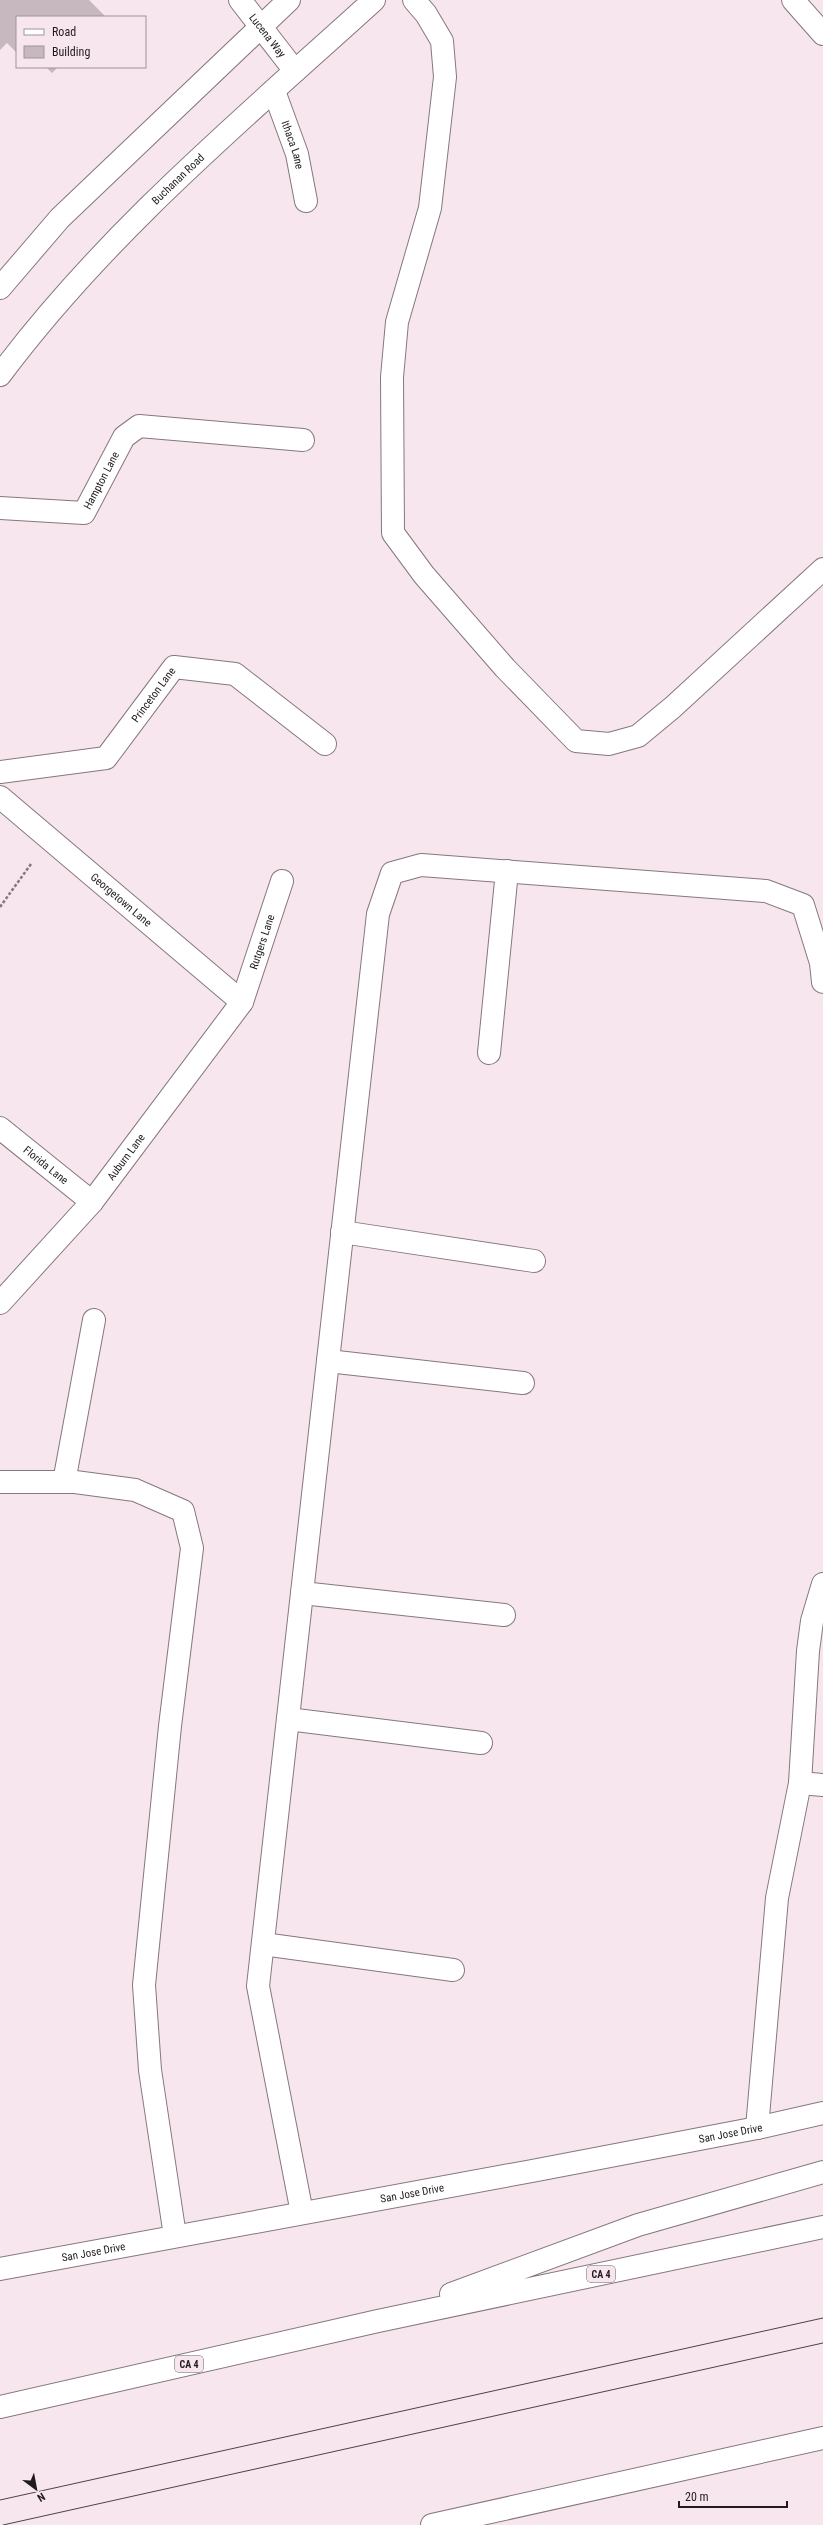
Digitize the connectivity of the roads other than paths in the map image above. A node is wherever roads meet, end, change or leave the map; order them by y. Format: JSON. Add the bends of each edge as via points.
{"nodes":[{"id":1,"x":240,"y":0,"type":"edge"},
{"id":2,"x":289,"y":0,"type":"edge"},
{"id":3,"x":374,"y":0,"type":"edge"},
{"id":4,"x":414,"y":0,"type":"edge"},
{"id":5,"x":793,"y":0,"type":"edge"},
{"id":6,"x":260,"y":26,"type":"junction"},
{"id":7,"x":823,"y":34,"type":"edge"},
{"id":8,"x":295,"y":71,"type":"junction"},
{"id":9,"x":274,"y":91,"type":"junction"},
{"id":10,"x":306,"y":201,"type":"dead end"},
{"id":11,"x":0,"y":288,"type":"edge"},
{"id":12,"x":0,"y":375,"type":"edge"},
{"id":13,"x":303,"y":440,"type":"dead end"},
{"id":14,"x":0,"y":508,"type":"edge"},
{"id":15,"x":823,"y":569,"type":"edge"},
{"id":16,"x":325,"y":744,"type":"dead end"},
{"id":17,"x":0,"y":772,"type":"edge"},
{"id":18,"x":0,"y":797,"type":"edge"},
{"id":19,"x":507,"y":871,"type":"junction"},
{"id":20,"x":282,"y":882,"type":"dead end"},
{"id":21,"x":823,"y":982,"type":"edge"},
{"id":22,"x":242,"y":1002,"type":"junction"},
{"id":23,"x":489,"y":1053,"type":"dead end"},
{"id":24,"x":0,"y":1128,"type":"edge"},
{"id":25,"x":92,"y":1202,"type":"junction"},
{"id":26,"x":342,"y":1232,"type":"junction"},
{"id":27,"x":534,"y":1261,"type":"dead end"},
{"id":28,"x":0,"y":1303,"type":"edge"},
{"id":29,"x":94,"y":1320,"type":"dead end"},
{"id":30,"x":328,"y":1361,"type":"junction"},
{"id":31,"x":523,"y":1383,"type":"dead end"},
{"id":32,"x":0,"y":1482,"type":"edge"},
{"id":33,"x":64,"y":1482,"type":"junction"},
{"id":34,"x":823,"y":1584,"type":"edge"},
{"id":35,"x":302,"y":1593,"type":"junction"},
{"id":36,"x":504,"y":1615,"type":"dead end"},
{"id":37,"x":808,"y":1650,"type":"junction"},
{"id":38,"x":823,"y":1669,"type":"edge"},
{"id":39,"x":288,"y":1719,"type":"junction"},
{"id":40,"x":481,"y":1744,"type":"dead end"},
{"id":41,"x":800,"y":1783,"type":"junction"},
{"id":42,"x":823,"y":1785,"type":"edge"},
{"id":43,"x":263,"y":1944,"type":"junction"},
{"id":44,"x":453,"y":1970,"type":"dead end"},
{"id":45,"x":823,"y":2113,"type":"edge"},
{"id":46,"x":757,"y":2128,"type":"junction"},
{"id":47,"x":823,"y":2172,"type":"edge"},
{"id":48,"x":302,"y":2213,"type":"junction"},
{"id":49,"x":823,"y":2227,"type":"edge"},
{"id":50,"x":175,"y":2236,"type":"junction"},
{"id":51,"x":0,"y":2269,"type":"edge"},
{"id":52,"x":378,"y":2321,"type":"junction"},
{"id":53,"x":0,"y":2407,"type":"edge"},
{"id":54,"x":823,"y":2438,"type":"edge"},
{"id":55,"x":432,"y":2525,"type":"edge"}],
"edges":[{"from":1,"to":6,"type":"main road","name":"Lucena Way"},
{"from":2,"to":6,"type":"main road"},
{"from":3,"to":8,"type":"main road","name":"Buchanan Road"},
{"from":4,"to":15,"type":"main road","via":[[426,14],[442,41],[445,77],[430,208],[396,322],[392,376],[393,533],[424,575],[505,668],[576,741],[610,744],[638,736]]},
{"from":5,"to":7,"type":"main road"},
{"from":6,"to":8,"type":"main road","name":"Lucena Way"},
{"from":6,"to":11,"type":"main road","via":[[60,218]]},
{"from":8,"to":9,"type":"main road","name":"Buchanan Road"},
{"from":9,"to":10,"type":"main road","name":"Ithaca Lane","via":[[297,154]]},
{"from":9,"to":12,"type":"main road","name":"Buchanan Road","via":[[183,174],[94,261]]},
{"from":13,"to":14,"type":"main road","name":"Hampton Lane","via":[[139,426],[124,437],[84,512]]},
{"from":16,"to":17,"type":"main road","name":"Princeton Lane","via":[[235,674],[174,667],[106,758]]},
{"from":18,"to":22,"type":"main road","name":"Georgetown Lane"},
{"from":19,"to":21,"type":"main road","via":[[766,891],[803,905],[821,962]]},
{"from":19,"to":23,"type":"main road"},
{"from":19,"to":26,"type":"main road","via":[[421,865],[392,873],[378,914]]},
{"from":20,"to":22,"type":"main road","name":"Rutgers Lane"},
{"from":22,"to":25,"type":"main road","name":"Auburn Lane"},
{"from":24,"to":25,"type":"main road","name":"Florida Lane"},
{"from":25,"to":28,"type":"main road","name":"Auburn Lane"},
{"from":26,"to":27,"type":"main road"},
{"from":26,"to":30,"type":"main road"},
{"from":29,"to":33,"type":"main road"},
{"from":30,"to":31,"type":"main road"},
{"from":30,"to":35,"type":"main road"},
{"from":32,"to":33,"type":"main road"},
{"from":33,"to":50,"type":"main road","via":[[135,1490],[183,1511],[192,1548],[170,1726],[144,1985],[150,2070]]},
{"from":34,"to":37,"type":"main road","via":[[812,1621]]},
{"from":35,"to":36,"type":"main road"},
{"from":35,"to":39,"type":"main road"},
{"from":37,"to":38,"type":"main road"},
{"from":37,"to":41,"type":"main road"},
{"from":39,"to":40,"type":"main road"},
{"from":39,"to":43,"type":"main road"},
{"from":41,"to":42,"type":"main road"},
{"from":41,"to":46,"type":"main road","via":[[777,1898]]},
{"from":43,"to":44,"type":"main road"},
{"from":43,"to":48,"type":"main road","via":[[258,1986]]},
{"from":45,"to":46,"type":"main road","name":"San Jose Drive"},
{"from":46,"to":48,"type":"main road","name":"San Jose Drive"},
{"from":47,"to":52,"type":"main road","via":[[638,2225]]},
{"from":48,"to":50,"type":"main road","name":"San Jose Drive"},
{"from":49,"to":52,"type":"main road","number":"CA 4"},
{"from":50,"to":51,"type":"main road","name":"San Jose Drive"},
{"from":52,"to":53,"type":"main road","number":"CA 4"},
{"from":54,"to":55,"type":"main road"}]}
